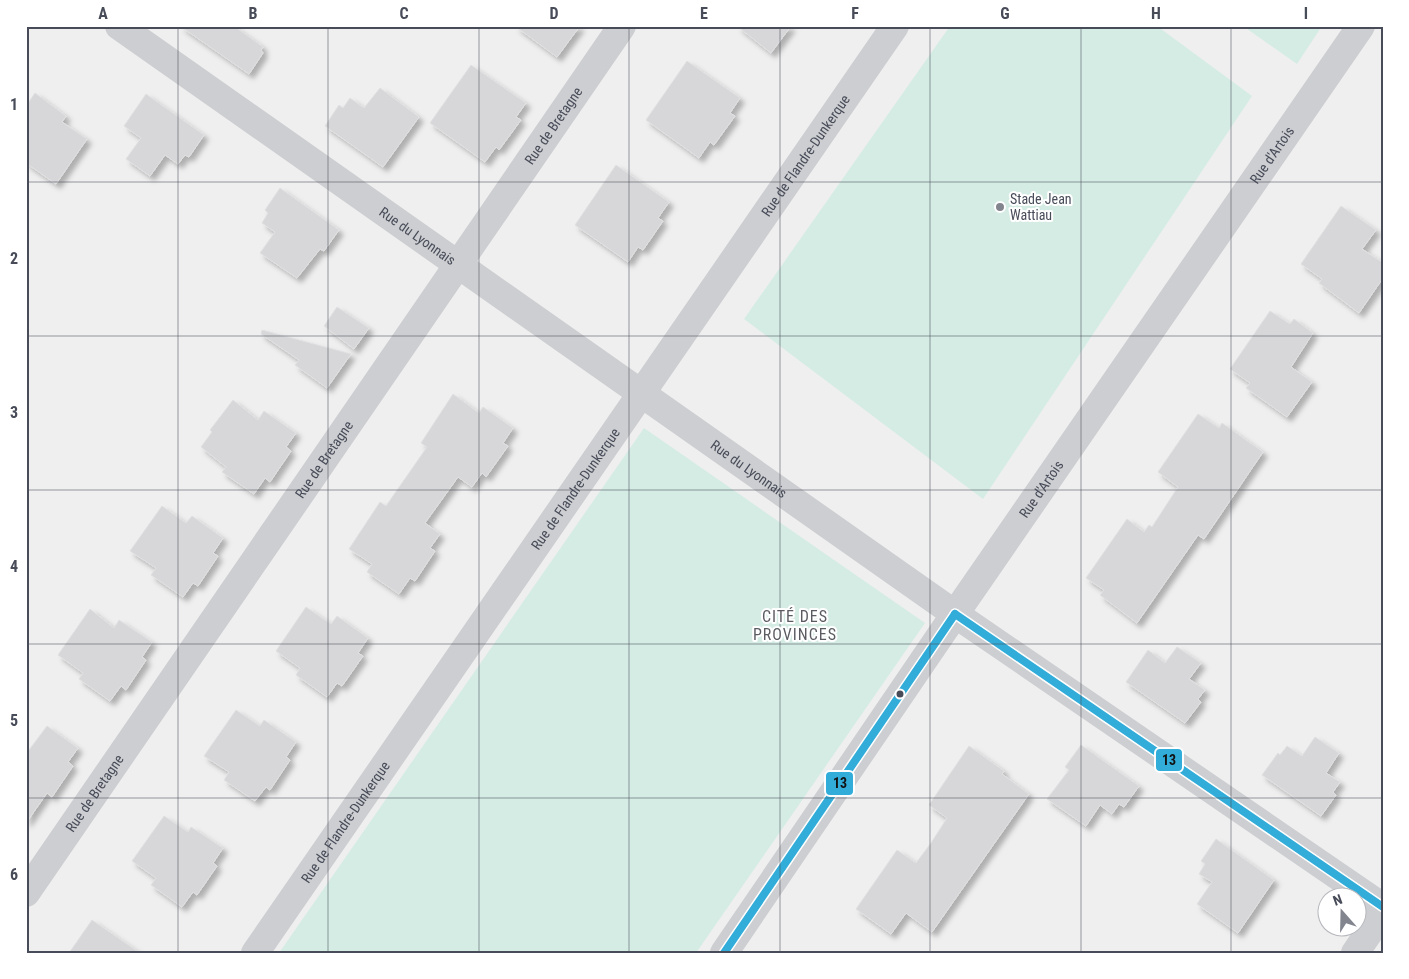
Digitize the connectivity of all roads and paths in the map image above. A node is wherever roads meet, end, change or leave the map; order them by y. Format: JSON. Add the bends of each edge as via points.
{"nodes":[{"id":1,"x":119,"y":26,"type":"edge"},
{"id":2,"x":622,"y":26,"type":"edge"},
{"id":3,"x":895,"y":26,"type":"edge"},
{"id":4,"x":1361,"y":26,"type":"edge"},
{"id":5,"x":457,"y":264,"type":"junction"},
{"id":6,"x":642,"y":394,"type":"junction"},
{"id":7,"x":955,"y":614,"type":"junction"},
{"id":8,"x":26,"y":893,"type":"edge"},
{"id":9,"x":1383,"y":906,"type":"edge"},
{"id":10,"x":1383,"y":912,"type":"edge"},
{"id":11,"x":255,"y":953,"type":"edge"},
{"id":12,"x":724,"y":953,"type":"edge"},
{"id":13,"x":1355,"y":953,"type":"edge"}],
"edges":[{"from":1,"to":5,"type":"street","name":"Rue du Lyonnais"},
{"from":2,"to":5,"type":"street","name":"Rue de Bretagne"},
{"from":3,"to":6,"type":"street","name":"Rue de Flandre-Dunkerque"},
{"from":4,"to":7,"type":"street","name":"Rue d'Artois"},
{"from":5,"to":6,"type":"street","name":"Rue du Lyonnais"},
{"from":5,"to":8,"type":"street","name":"Rue de Bretagne"},
{"from":6,"to":7,"type":"street","name":"Rue du Lyonnais"},
{"from":6,"to":11,"type":"street","name":"Rue de Flandre-Dunkerque"},
{"from":7,"to":9,"type":"street","name":"Rue du Lyonnais"},
{"from":7,"to":12,"type":"street","name":"Rue d'Artois"},
{"from":10,"to":13,"type":"street"}]}
